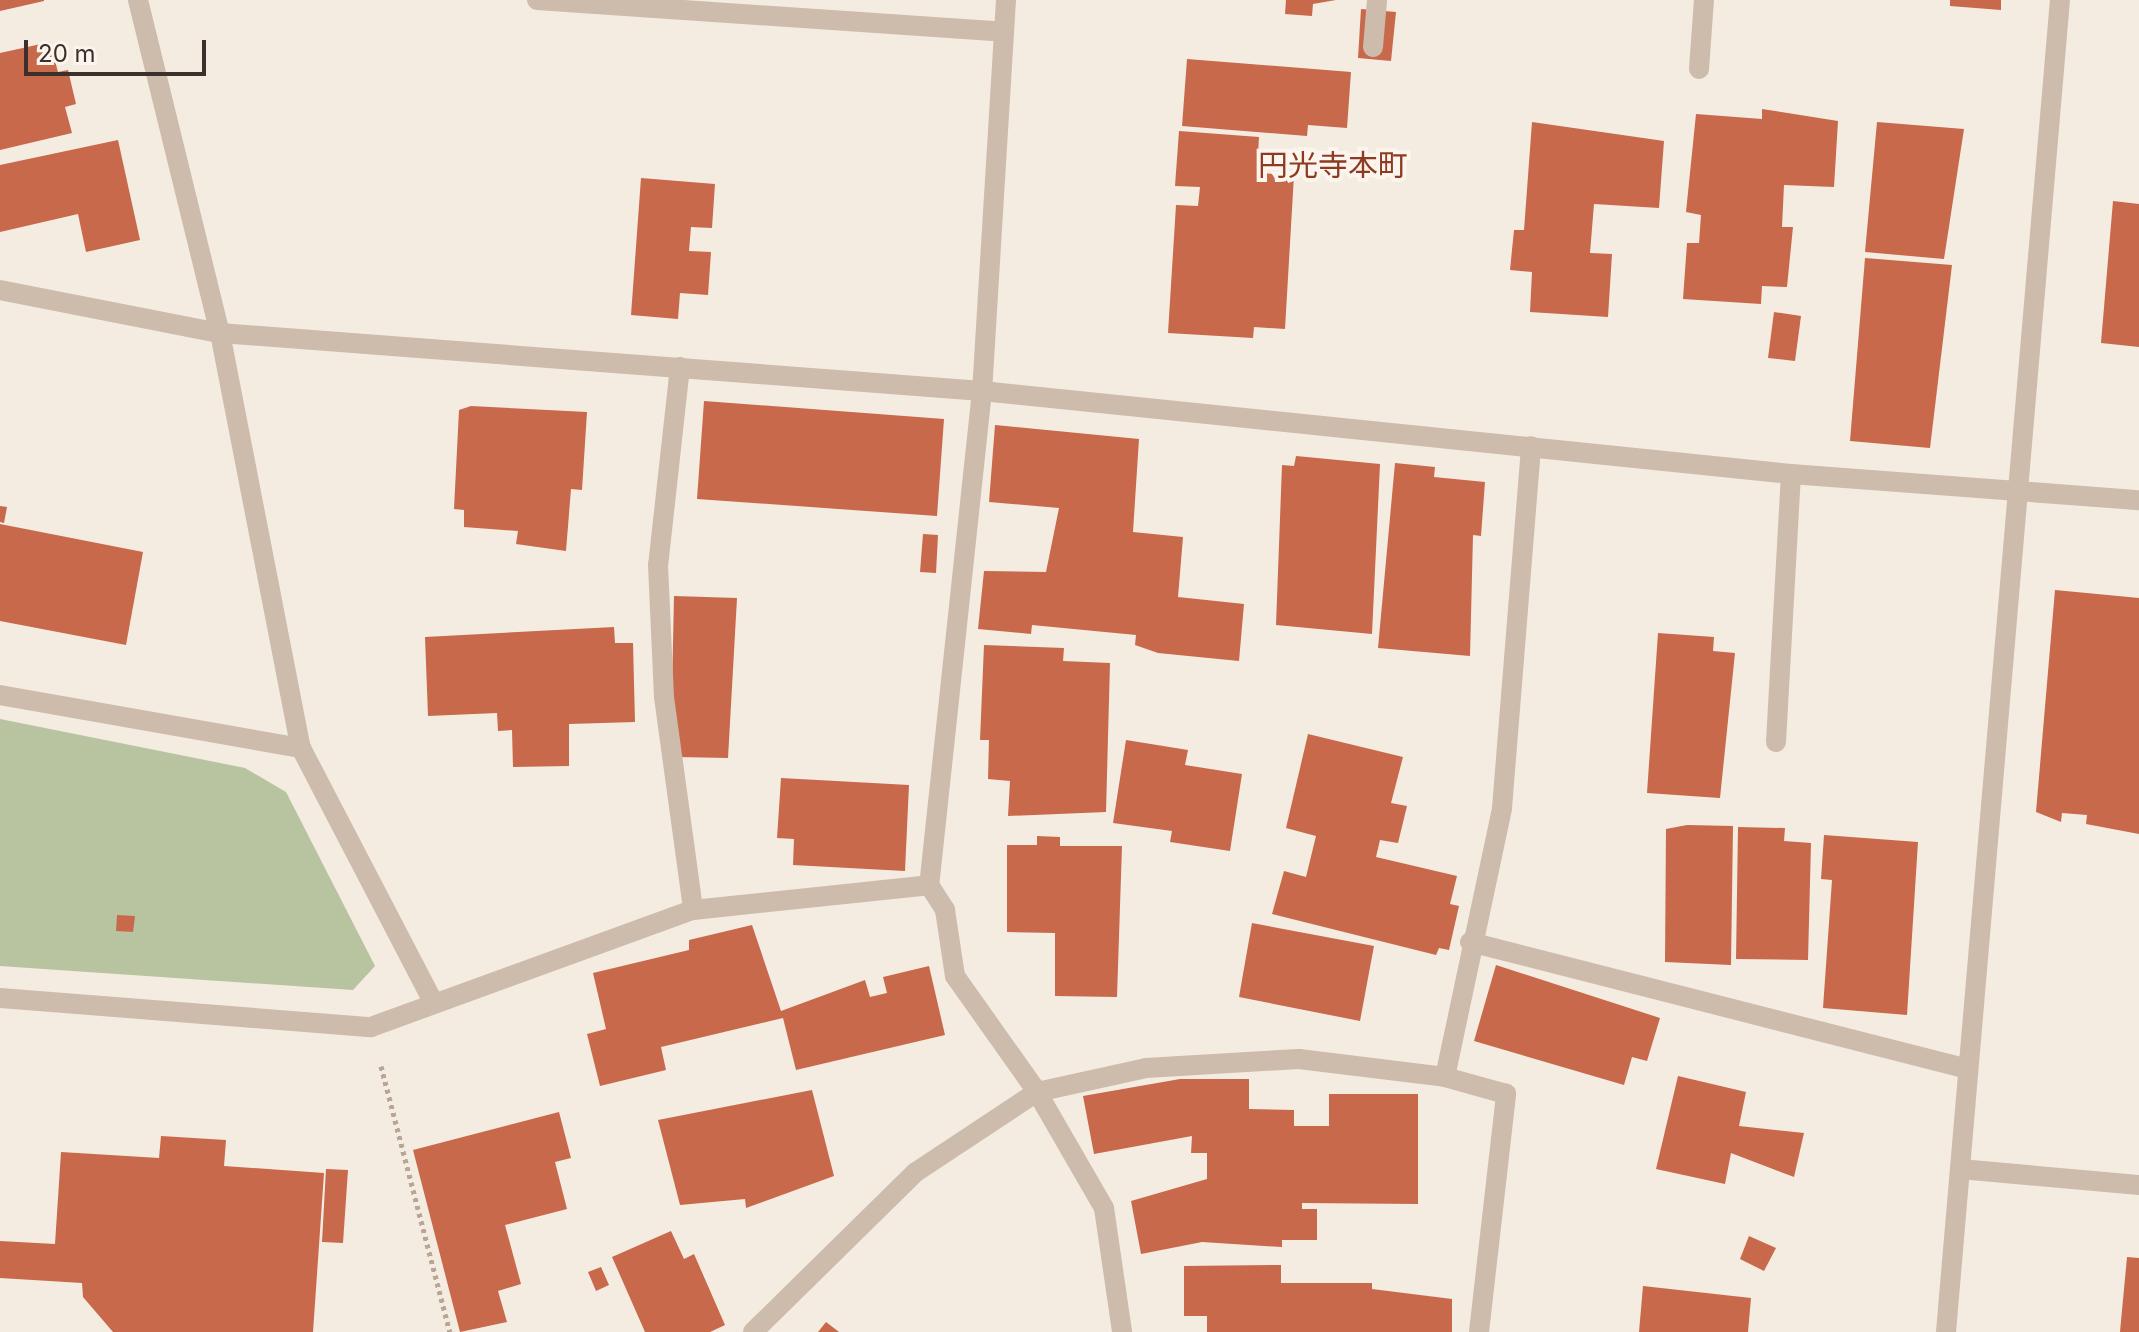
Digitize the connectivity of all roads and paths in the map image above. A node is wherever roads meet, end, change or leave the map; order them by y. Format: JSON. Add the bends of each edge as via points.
{"nodes":[{"id":1,"x":138,"y":0,"type":"edge"},
{"id":2,"x":537,"y":0,"type":"edge"},
{"id":3,"x":1006,"y":0,"type":"edge"},
{"id":4,"x":1377,"y":0,"type":"edge"},
{"id":5,"x":1704,"y":0,"type":"edge"},
{"id":6,"x":2060,"y":0,"type":"edge"},
{"id":7,"x":1004,"y":32,"type":"junction"},
{"id":8,"x":1373,"y":47,"type":"dead end"},
{"id":9,"x":1699,"y":69,"type":"dead end"},
{"id":10,"x":0,"y":290,"type":"edge"},
{"id":11,"x":220,"y":333,"type":"junction"},
{"id":12,"x":680,"y":367,"type":"junction"},
{"id":13,"x":982,"y":391,"type":"junction"},
{"id":14,"x":1531,"y":446,"type":"junction"},
{"id":15,"x":1791,"y":474,"type":"junction"},
{"id":16,"x":2016,"y":489,"type":"junction"},
{"id":17,"x":2139,"y":500,"type":"edge"},
{"id":18,"x":0,"y":695,"type":"edge"},
{"id":19,"x":1776,"y":742,"type":"dead end"},
{"id":20,"x":301,"y":748,"type":"junction"},
{"id":21,"x":929,"y":885,"type":"junction"},
{"id":22,"x":693,"y":910,"type":"junction"},
{"id":23,"x":1470,"y":942,"type":"junction"},
{"id":24,"x":0,"y":998,"type":"edge"},
{"id":25,"x":432,"y":1000,"type":"junction"},
{"id":26,"x":371,"y":1027,"type":"junction"},
{"id":27,"x":1968,"y":1069,"type":"junction"},
{"id":28,"x":1445,"y":1077,"type":"junction"},
{"id":29,"x":1037,"y":1092,"type":"junction"},
{"id":30,"x":1960,"y":1169,"type":"junction"},
{"id":31,"x":2139,"y":1185,"type":"edge"},
{"id":32,"x":450,"y":1332,"type":"edge"},
{"id":33,"x":753,"y":1332,"type":"edge"},
{"id":34,"x":1122,"y":1332,"type":"edge"},
{"id":35,"x":1479,"y":1332,"type":"edge"},
{"id":36,"x":1946,"y":1332,"type":"edge"}],
"edges":[{"from":1,"to":11,"type":"street"},
{"from":2,"to":7,"type":"street"},
{"from":3,"to":7,"type":"street"},
{"from":4,"to":8,"type":"street"},
{"from":5,"to":9,"type":"street"},
{"from":6,"to":16,"type":"street"},
{"from":7,"to":13,"type":"street"},
{"from":10,"to":11,"type":"street"},
{"from":11,"to":12,"type":"street"},
{"from":11,"to":20,"type":"street"},
{"from":12,"to":13,"type":"street"},
{"from":12,"to":22,"type":"street","via":[[658,565],[664,697]]},
{"from":13,"to":14,"type":"street"},
{"from":13,"to":21,"type":"street"},
{"from":14,"to":15,"type":"street"},
{"from":14,"to":23,"type":"street","via":[[1502,808]]},
{"from":15,"to":16,"type":"street"},
{"from":15,"to":19,"type":"street"},
{"from":16,"to":17,"type":"street"},
{"from":16,"to":27,"type":"street"},
{"from":18,"to":20,"type":"street"},
{"from":20,"to":25,"type":"street"},
{"from":21,"to":22,"type":"street"},
{"from":21,"to":29,"type":"street","via":[[945,910],[955,976]]},
{"from":22,"to":25,"type":"street"},
{"from":23,"to":27,"type":"street"},
{"from":23,"to":28,"type":"street"},
{"from":24,"to":26,"type":"street"},
{"from":25,"to":26,"type":"street"},
{"from":26,"to":32,"type":"path"},
{"from":27,"to":30,"type":"street"},
{"from":28,"to":29,"type":"street","via":[[1299,1059],[1146,1068]]},
{"from":28,"to":35,"type":"street","via":[[1506,1094]]},
{"from":29,"to":33,"type":"street","via":[[916,1172]]},
{"from":29,"to":34,"type":"street","via":[[1104,1208]]},
{"from":30,"to":31,"type":"street"},
{"from":30,"to":36,"type":"street"}]}
